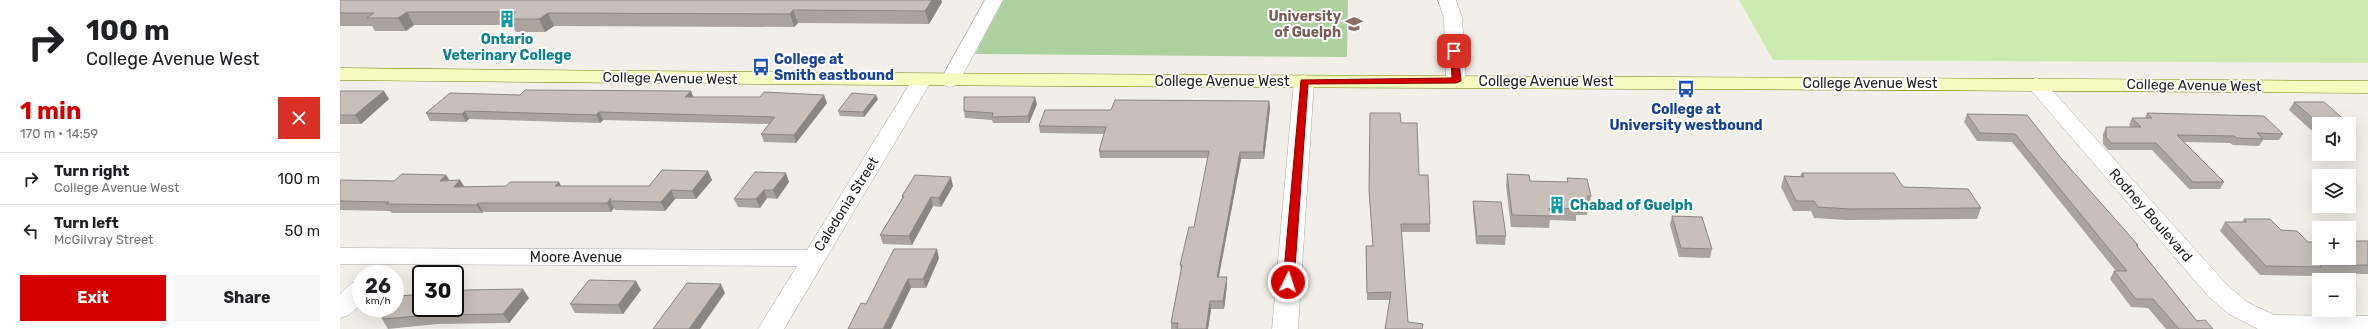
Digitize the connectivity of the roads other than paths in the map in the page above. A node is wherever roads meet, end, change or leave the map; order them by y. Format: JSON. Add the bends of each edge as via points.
{"nodes":[{"id":1,"x":994,"y":0,"type":"edge"},
{"id":2,"x":1447,"y":0,"type":"edge"},
{"id":3,"x":340,"y":74,"type":"edge"},
{"id":4,"x":922,"y":80,"type":"junction"},
{"id":5,"x":950,"y":81,"type":"junction"},
{"id":6,"x":1304,"y":81,"type":"junction"},
{"id":7,"x":1456,"y":81,"type":"junction"},
{"id":8,"x":2036,"y":84,"type":"junction"},
{"id":9,"x":2368,"y":88,"type":"edge"},
{"id":10,"x":340,"y":256,"type":"edge"},
{"id":11,"x":396,"y":257,"type":"junction"},
{"id":12,"x":812,"y":258,"type":"junction"},
{"id":13,"x":387,"y":265,"type":"edge"},
{"id":14,"x":352,"y":298,"type":"edge"},
{"id":15,"x":340,"y":309,"type":"edge"},
{"id":16,"x":2368,"y":325,"type":"edge"},
{"id":17,"x":2275,"y":327,"type":"edge"},
{"id":18,"x":771,"y":329,"type":"edge"},
{"id":19,"x":1285,"y":329,"type":"edge"}],
"edges":[{"from":1,"to":5,"type":"street"},
{"from":2,"to":7,"type":"street","via":[[1453,18]]},
{"from":3,"to":4,"type":"main road","name":"College Avenue West"},
{"from":4,"to":5,"type":"main road","name":"College Avenue West"},
{"from":4,"to":12,"type":"street","name":"Caledonia Street"},
{"from":5,"to":6,"type":"main road","name":"College Avenue West"},
{"from":6,"to":7,"type":"main road","name":"College Avenue West"},
{"from":6,"to":19,"type":"street"},
{"from":7,"to":8,"type":"main road","name":"College Avenue West"},
{"from":8,"to":9,"type":"main road","name":"College Avenue West"},
{"from":8,"to":17,"type":"street","name":"Rodney Boulevard","via":[[2218,291],[2238,308]]},
{"from":10,"to":11,"type":"street","name":"Moore Avenue"},
{"from":11,"to":12,"type":"street","name":"Moore Avenue"},
{"from":11,"to":13,"type":"street"},
{"from":12,"to":18,"type":"street","name":"Caledonia Street"},
{"from":14,"to":15,"type":"street"},
{"from":16,"to":17,"type":"street"}]}
